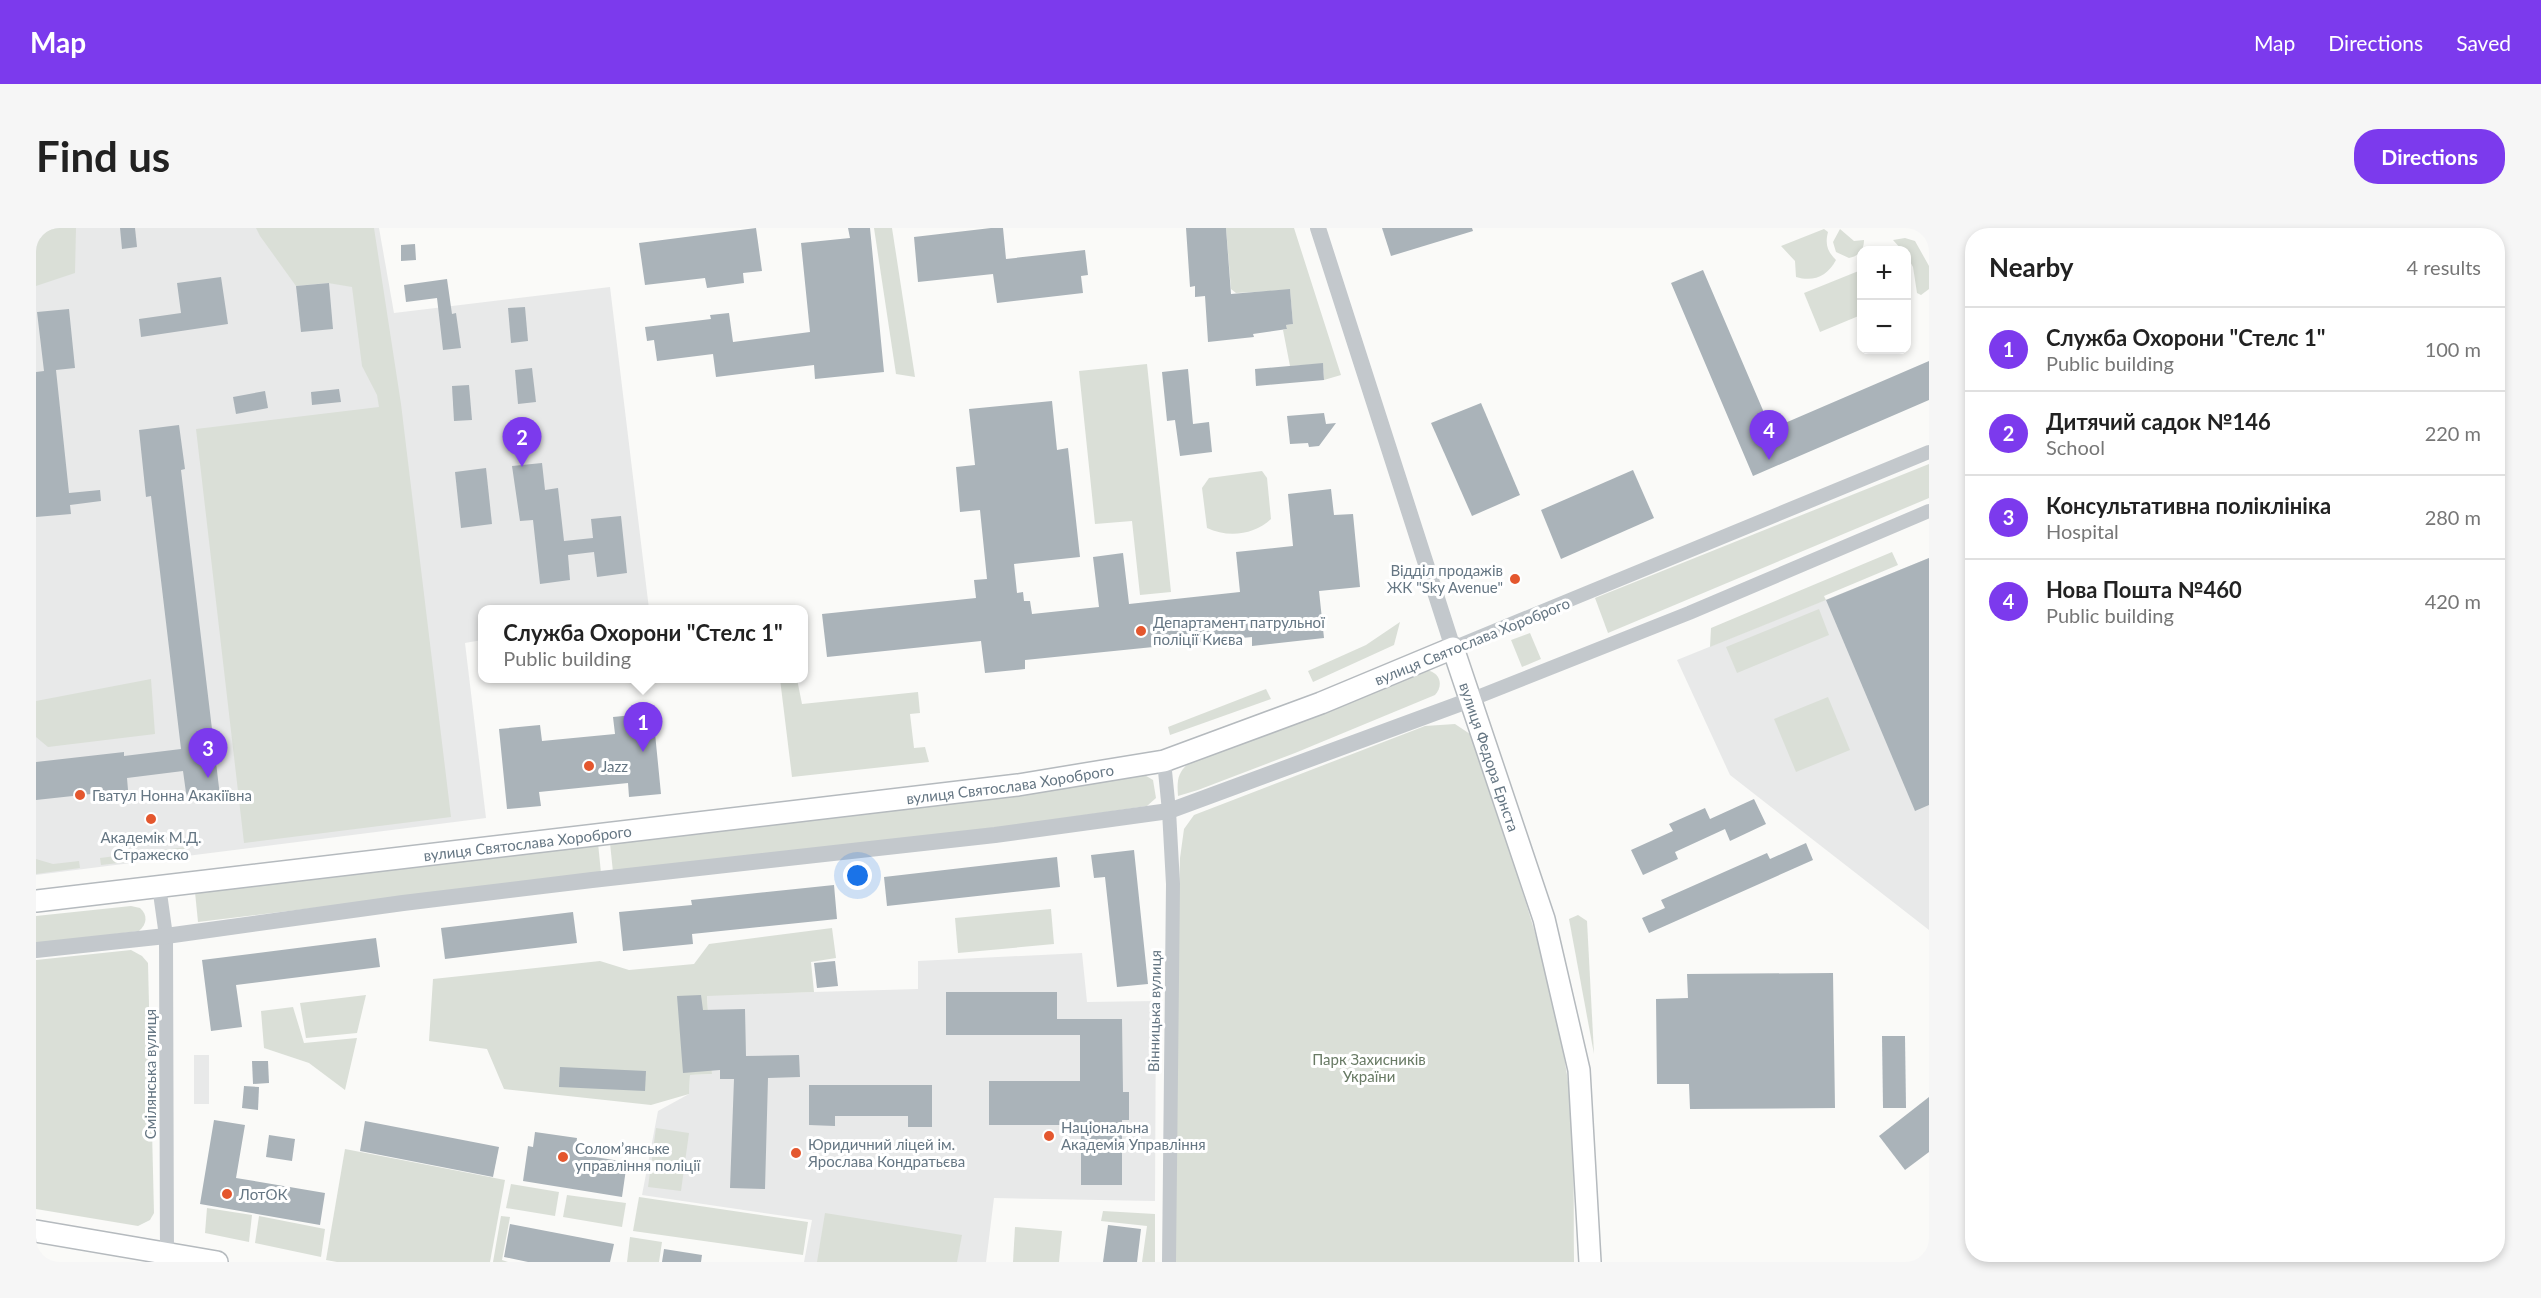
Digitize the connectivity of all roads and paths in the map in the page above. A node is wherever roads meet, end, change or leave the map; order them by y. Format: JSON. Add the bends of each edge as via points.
{"nodes":[{"id":1,"x":1318,"y":228,"type":"edge"},
{"id":2,"x":1929,"y":452,"type":"edge"},
{"id":3,"x":1929,"y":511,"type":"edge"},
{"id":4,"x":1453,"y":648,"type":"junction"},
{"id":5,"x":1470,"y":700,"type":"junction"},
{"id":6,"x":1164,"y":760,"type":"junction"},
{"id":7,"x":1169,"y":811,"type":"junction"},
{"id":8,"x":159,"y":886,"type":"junction"},
{"id":9,"x":36,"y":901,"type":"edge"},
{"id":10,"x":166,"y":936,"type":"junction"},
{"id":11,"x":36,"y":950,"type":"edge"},
{"id":12,"x":36,"y":1231,"type":"edge"},
{"id":13,"x":167,"y":1258,"type":"edge"},
{"id":14,"x":217,"y":1262,"type":"edge"},
{"id":15,"x":1169,"y":1262,"type":"edge"},
{"id":16,"x":1590,"y":1262,"type":"edge"}],
"edges":[{"from":1,"to":4,"type":"street","name":"вулиця Федора Ернста"},
{"from":2,"to":4,"type":"street","name":"вулиця Святослава Хороброго"},
{"from":3,"to":5,"type":"street"},
{"from":4,"to":5,"type":"main road","name":"вулиця Федора Ернста"},
{"from":4,"to":6,"type":"main road","name":"вулиця Святослава Хороброго","via":[[1322,703]]},
{"from":5,"to":7,"type":"street"},
{"from":5,"to":16,"type":"main road","name":"вулиця Федора Ернста","via":[[1544,919],[1579,1070]]},
{"from":6,"to":7,"type":"street","name":"Вінницька вулиця"},
{"from":6,"to":8,"type":"main road","name":"вулиця Святослава Хороброго","via":[[1018,785]]},
{"from":7,"to":10,"type":"street","via":[[995,835],[403,903]]},
{"from":7,"to":15,"type":"street","name":"Вінницька вулиця","via":[[1173,884]]},
{"from":8,"to":9,"type":"main road","name":"вулиця Святослава Хороброго"},
{"from":8,"to":10,"type":"street","name":"Смілянська вулиця"},
{"from":10,"to":11,"type":"street"},
{"from":10,"to":13,"type":"street","name":"Смілянська вулиця"},
{"from":12,"to":13,"type":"main road"},
{"from":13,"to":14,"type":"main road"}]}
